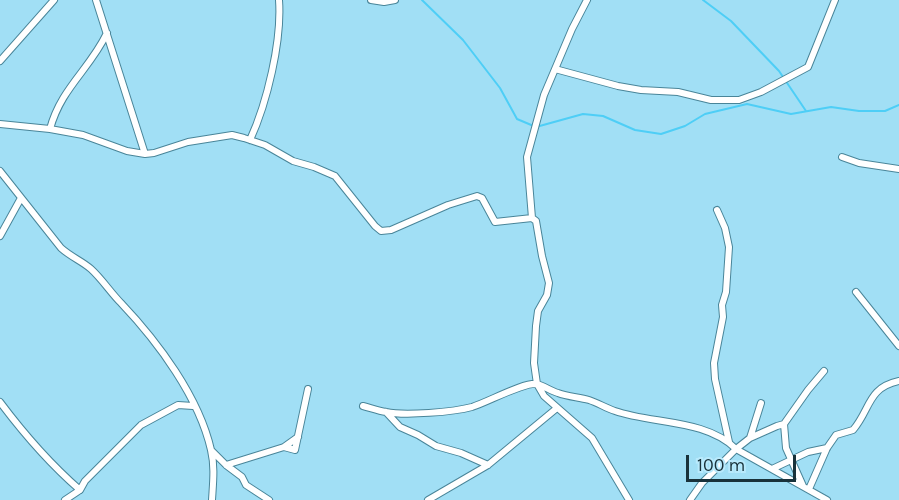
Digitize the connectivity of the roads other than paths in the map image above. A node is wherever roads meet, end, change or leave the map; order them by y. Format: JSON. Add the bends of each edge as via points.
{"nodes":[{"id":1,"x":54,"y":0,"type":"edge"},
{"id":2,"x":96,"y":0,"type":"edge"},
{"id":3,"x":279,"y":0,"type":"edge"},
{"id":4,"x":371,"y":0,"type":"edge"},
{"id":5,"x":395,"y":0,"type":"edge"},
{"id":6,"x":587,"y":0,"type":"edge"},
{"id":7,"x":835,"y":0,"type":"edge"},
{"id":8,"x":108,"y":33,"type":"junction"},
{"id":9,"x":101,"y":45,"type":"junction"},
{"id":10,"x":111,"y":45,"type":"junction"},
{"id":11,"x":1,"y":58,"type":"edge"},
{"id":12,"x":555,"y":69,"type":"junction"},
{"id":13,"x":0,"y":124,"type":"edge"},
{"id":14,"x":50,"y":129,"type":"junction"},
{"id":15,"x":249,"y":140,"type":"junction"},
{"id":16,"x":146,"y":154,"type":"junction"},
{"id":17,"x":842,"y":157,"type":"dead end"},
{"id":18,"x":899,"y":169,"type":"edge"},
{"id":19,"x":0,"y":171,"type":"edge"},
{"id":20,"x":21,"y":198,"type":"junction"},
{"id":21,"x":717,"y":210,"type":"dead end"},
{"id":22,"x":532,"y":218,"type":"junction"},
{"id":23,"x":0,"y":236,"type":"edge"},
{"id":24,"x":856,"y":292,"type":"dead end"},
{"id":25,"x":899,"y":346,"type":"edge"},
{"id":26,"x":824,"y":371,"type":"dead end"},
{"id":27,"x":899,"y":381,"type":"edge"},
{"id":28,"x":537,"y":384,"type":"junction"},
{"id":29,"x":308,"y":389,"type":"dead end"},
{"id":30,"x":0,"y":402,"type":"edge"},
{"id":31,"x":761,"y":403,"type":"dead end"},
{"id":32,"x":193,"y":406,"type":"junction"},
{"id":33,"x":363,"y":406,"type":"dead end"},
{"id":34,"x":557,"y":408,"type":"junction"},
{"id":35,"x":386,"y":412,"type":"junction"},
{"id":36,"x":784,"y":424,"type":"junction"},
{"id":37,"x":750,"y":438,"type":"junction"},
{"id":38,"x":729,"y":442,"type":"junction"},
{"id":39,"x":827,"y":448,"type":"junction"},
{"id":40,"x":736,"y":449,"type":"junction"},
{"id":41,"x":212,"y":451,"type":"junction"},
{"id":42,"x":791,"y":459,"type":"junction"},
{"id":43,"x":225,"y":465,"type":"junction"},
{"id":44,"x":488,"y":465,"type":"junction"},
{"id":45,"x":772,"y":469,"type":"junction"},
{"id":46,"x":806,"y":488,"type":"junction"},
{"id":47,"x":80,"y":490,"type":"junction"},
{"id":48,"x":628,"y":499,"type":"edge"},
{"id":49,"x":65,"y":500,"type":"edge"},
{"id":50,"x":212,"y":500,"type":"edge"},
{"id":51,"x":269,"y":500,"type":"edge"},
{"id":52,"x":428,"y":500,"type":"edge"},
{"id":53,"x":690,"y":500,"type":"edge"},
{"id":54,"x":827,"y":500,"type":"edge"}],
"edges":[{"from":1,"to":11,"type":"street"},
{"from":2,"to":8,"type":"street"},
{"from":3,"to":15,"type":"street","via":[[275,53],[257,124]]},
{"from":4,"to":5,"type":"street"},
{"from":6,"to":12,"type":"street"},
{"from":7,"to":12,"type":"street","via":[[808,67],[761,93],[739,100],[641,90]]},
{"from":8,"to":9,"type":"street"},
{"from":8,"to":10,"type":"street"},
{"from":9,"to":10,"type":"street"},
{"from":9,"to":14,"type":"street","via":[[66,92]]},
{"from":10,"to":16,"type":"street"},
{"from":12,"to":22,"type":"street","via":[[527,157]]},
{"from":13,"to":14,"type":"street"},
{"from":14,"to":16,"type":"street"},
{"from":15,"to":16,"type":"street","via":[[232,135]]},
{"from":15,"to":22,"type":"street","via":[[335,176],[381,231],[477,196],[495,222]]},
{"from":17,"to":18,"type":"street"},
{"from":19,"to":20,"type":"street"},
{"from":20,"to":23,"type":"street"},
{"from":20,"to":32,"type":"street","via":[[72,259],[90,268],[142,325],[166,355]]},
{"from":21,"to":38,"type":"street","via":[[729,247],[723,317],[714,363]]},
{"from":22,"to":28,"type":"street","via":[[536,221],[549,283],[536,326]]},
{"from":24,"to":25,"type":"street"},
{"from":26,"to":36,"type":"street"},
{"from":27,"to":39,"type":"street","via":[[882,386],[853,430],[836,435]]},
{"from":28,"to":34,"type":"street"},
{"from":28,"to":35,"type":"street","via":[[456,410]]},
{"from":28,"to":38,"type":"street","via":[[615,411],[684,425]]},
{"from":29,"to":43,"type":"street","via":[[295,450],[284,447]]},
{"from":30,"to":47,"type":"street","via":[[29,440]]},
{"from":31,"to":37,"type":"street"},
{"from":32,"to":41,"type":"street"},
{"from":32,"to":47,"type":"street","via":[[178,405],[141,425]]},
{"from":33,"to":35,"type":"street"},
{"from":34,"to":44,"type":"street"},
{"from":34,"to":48,"type":"street","via":[[592,438]]},
{"from":35,"to":44,"type":"street","via":[[400,427],[436,446]]},
{"from":36,"to":37,"type":"street"},
{"from":36,"to":42,"type":"street"},
{"from":37,"to":40,"type":"street"},
{"from":38,"to":40,"type":"street"},
{"from":39,"to":42,"type":"street"},
{"from":39,"to":46,"type":"street"},
{"from":40,"to":45,"type":"street"},
{"from":40,"to":53,"type":"street"},
{"from":41,"to":43,"type":"street"},
{"from":41,"to":50,"type":"street"},
{"from":42,"to":45,"type":"street"},
{"from":42,"to":46,"type":"street"},
{"from":43,"to":51,"type":"street"},
{"from":44,"to":52,"type":"street"},
{"from":45,"to":46,"type":"street"},
{"from":46,"to":54,"type":"street"},
{"from":47,"to":49,"type":"street"}]}
